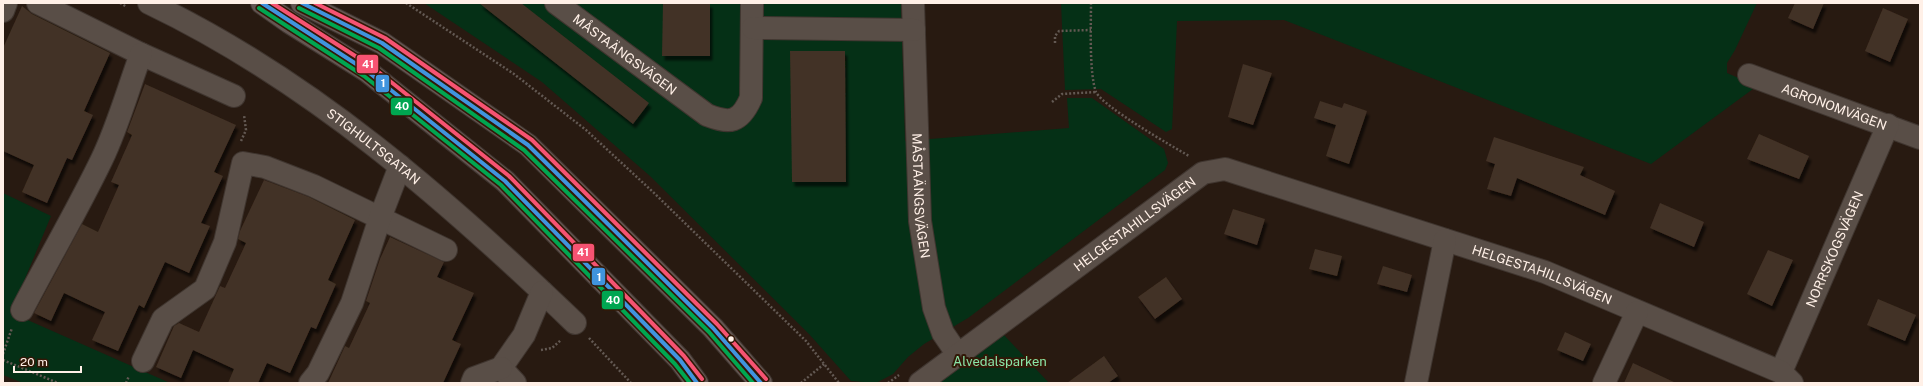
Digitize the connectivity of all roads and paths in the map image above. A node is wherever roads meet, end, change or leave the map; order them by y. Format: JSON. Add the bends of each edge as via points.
{"nodes":[{"id":1,"x":6,"y":3,"type":"edge"},
{"id":2,"x":120,"y":3,"type":"edge"},
{"id":3,"x":262,"y":3,"type":"edge"},
{"id":4,"x":302,"y":3,"type":"edge"},
{"id":5,"x":406,"y":3,"type":"edge"},
{"id":6,"x":556,"y":3,"type":"edge"},
{"id":7,"x":752,"y":3,"type":"edge"},
{"id":8,"x":913,"y":3,"type":"edge"},
{"id":9,"x":1091,"y":3,"type":"edge"},
{"id":10,"x":41,"y":4,"type":"edge"},
{"id":11,"x":141,"y":6,"type":"edge"},
{"id":12,"x":3,"y":11,"type":"edge"},
{"id":13,"x":753,"y":28,"type":"junction"},
{"id":14,"x":914,"y":30,"type":"junction"},
{"id":15,"x":1092,"y":30,"type":"junction"},
{"id":16,"x":1055,"y":43,"type":"dead end"},
{"id":17,"x":141,"y":54,"type":"junction"},
{"id":18,"x":1749,"y":74,"type":"dead end"},
{"id":19,"x":1096,"y":92,"type":"junction"},
{"id":20,"x":234,"y":96,"type":"joint"},
{"id":21,"x":1052,"y":102,"type":"dead end"},
{"id":22,"x":1888,"y":125,"type":"junction"},
{"id":23,"x":1920,"y":138,"type":"edge"},
{"id":24,"x":243,"y":163,"type":"junction"},
{"id":25,"x":398,"y":173,"type":"junction"},
{"id":26,"x":1203,"y":173,"type":"junction"},
{"id":27,"x":380,"y":218,"type":"junction"},
{"id":28,"x":1445,"y":240,"type":"junction"},
{"id":29,"x":446,"y":250,"type":"dead end"},
{"id":30,"x":542,"y":292,"type":"junction"},
{"id":31,"x":22,"y":310,"type":"joint"},
{"id":32,"x":1637,"y":312,"type":"junction"},
{"id":33,"x":575,"y":323,"type":"junction"},
{"id":34,"x":518,"y":343,"type":"junction"},
{"id":35,"x":3,"y":354,"type":"edge"},
{"id":36,"x":958,"y":355,"type":"junction"},
{"id":37,"x":3,"y":360,"type":"edge"},
{"id":38,"x":143,"y":361,"type":"dead end"},
{"id":39,"x":824,"y":364,"type":"junction"},
{"id":40,"x":508,"y":376,"type":"edge"},
{"id":41,"x":942,"y":376,"type":"edge"},
{"id":42,"x":1786,"y":378,"type":"edge"},
{"id":43,"x":48,"y":379,"type":"junction"},
{"id":44,"x":46,"y":383,"type":"edge"},
{"id":45,"x":58,"y":383,"type":"edge"},
{"id":46,"x":310,"y":383,"type":"edge"},
{"id":47,"x":472,"y":383,"type":"edge"},
{"id":48,"x":631,"y":383,"type":"edge"},
{"id":49,"x":697,"y":383,"type":"edge"},
{"id":50,"x":761,"y":383,"type":"edge"},
{"id":51,"x":801,"y":383,"type":"edge"},
{"id":52,"x":839,"y":383,"type":"edge"},
{"id":53,"x":920,"y":383,"type":"edge"},
{"id":54,"x":1416,"y":383,"type":"edge"},
{"id":55,"x":1604,"y":383,"type":"edge"}],
"edges":[{"from":1,"to":12,"type":"street"},
{"from":2,"to":11,"type":"path"},
{"from":3,"to":49,"type":"main road","via":[[367,71],[505,181],[680,360]]},
{"from":4,"to":50,"type":"main road","via":[[382,43],[528,145],[713,328]]},
{"from":5,"to":39,"type":"path","via":[[514,74],[586,130],[642,181],[794,330]]},
{"from":6,"to":13,"type":"street","name":"MÅSTAÄNGSVÄGEN","via":[[706,115],[723,121],[736,119],[745,112],[751,98]]},
{"from":7,"to":13,"type":"street","name":"MÅSTAÄNGSVÄGEN"},
{"from":8,"to":14,"type":"street","name":"MÅSTAÄNGSVÄGEN"},
{"from":9,"to":15,"type":"path"},
{"from":10,"to":17,"type":"street"},
{"from":11,"to":25,"type":"street","name":"STIGHULTSGATAN","via":[[269,70]]},
{"from":13,"to":14,"type":"street"},
{"from":14,"to":36,"type":"street","name":"MÅSTAÄNGSVÄGEN","via":[[920,221],[934,308],[943,333]]},
{"from":15,"to":16,"type":"path","via":[[1059,31],[1055,36]]},
{"from":15,"to":19,"type":"path","via":[[1093,80]]},
{"from":17,"to":20,"type":"street"},
{"from":17,"to":31,"type":"street","via":[[103,157]]},
{"from":18,"to":22,"type":"street","name":"AGRONOMVÄGEN"},
{"from":19,"to":21,"type":"path","via":[[1062,94]]},
{"from":19,"to":26,"type":"path","via":[[1137,125],[1198,162]]},
{"from":20,"to":24,"type":"path","via":[[246,120],[246,130],[241,139]]},
{"from":22,"to":23,"type":"street","name":"AGRONOMVÄGEN"},
{"from":22,"to":42,"type":"street","name":"NORRSKOGSVÄGEN"},
{"from":24,"to":27,"type":"street","via":[[264,167],[293,178]]},
{"from":24,"to":38,"type":"street","via":[[225,242],[205,289],[164,319]]},
{"from":25,"to":27,"type":"street"},
{"from":25,"to":30,"type":"street","name":"STIGHULTSGATAN","via":[[427,187]]},
{"from":26,"to":28,"type":"street","name":"HELGESTAHILLSVÄGEN","via":[[1225,169]]},
{"from":26,"to":36,"type":"street","name":"HELGESTAHILLSVÄGEN"},
{"from":27,"to":29,"type":"street"},
{"from":27,"to":46,"type":"street","via":[[352,303],[318,373]]},
{"from":28,"to":32,"type":"street","name":"HELGESTAHILLSVÄGEN","via":[[1545,272]]},
{"from":28,"to":54,"type":"street"},
{"from":30,"to":33,"type":"street","name":"STIGHULTSGATAN"},
{"from":30,"to":34,"type":"street","via":[[524,335]]},
{"from":31,"to":35,"type":"path","via":[[12,326]]},
{"from":32,"to":42,"type":"street","name":"HELGESTAHILLSVÄGEN"},
{"from":32,"to":55,"type":"street"},
{"from":33,"to":34,"type":"path","via":[[571,332],[552,348],[541,351]]},
{"from":33,"to":48,"type":"path"},
{"from":34,"to":40,"type":"street"},
{"from":36,"to":41,"type":"street","name":"HELGESTAHILLSVÄGEN"},
{"from":37,"to":43,"type":"path"},
{"from":39,"to":51,"type":"path"},
{"from":39,"to":52,"type":"path"},
{"from":40,"to":47,"type":"street","via":[[474,378]]},
{"from":41,"to":53,"type":"street","name":"HELGESTAHILLSVÄGEN"},
{"from":43,"to":44,"type":"path"},
{"from":43,"to":45,"type":"path"}]}
